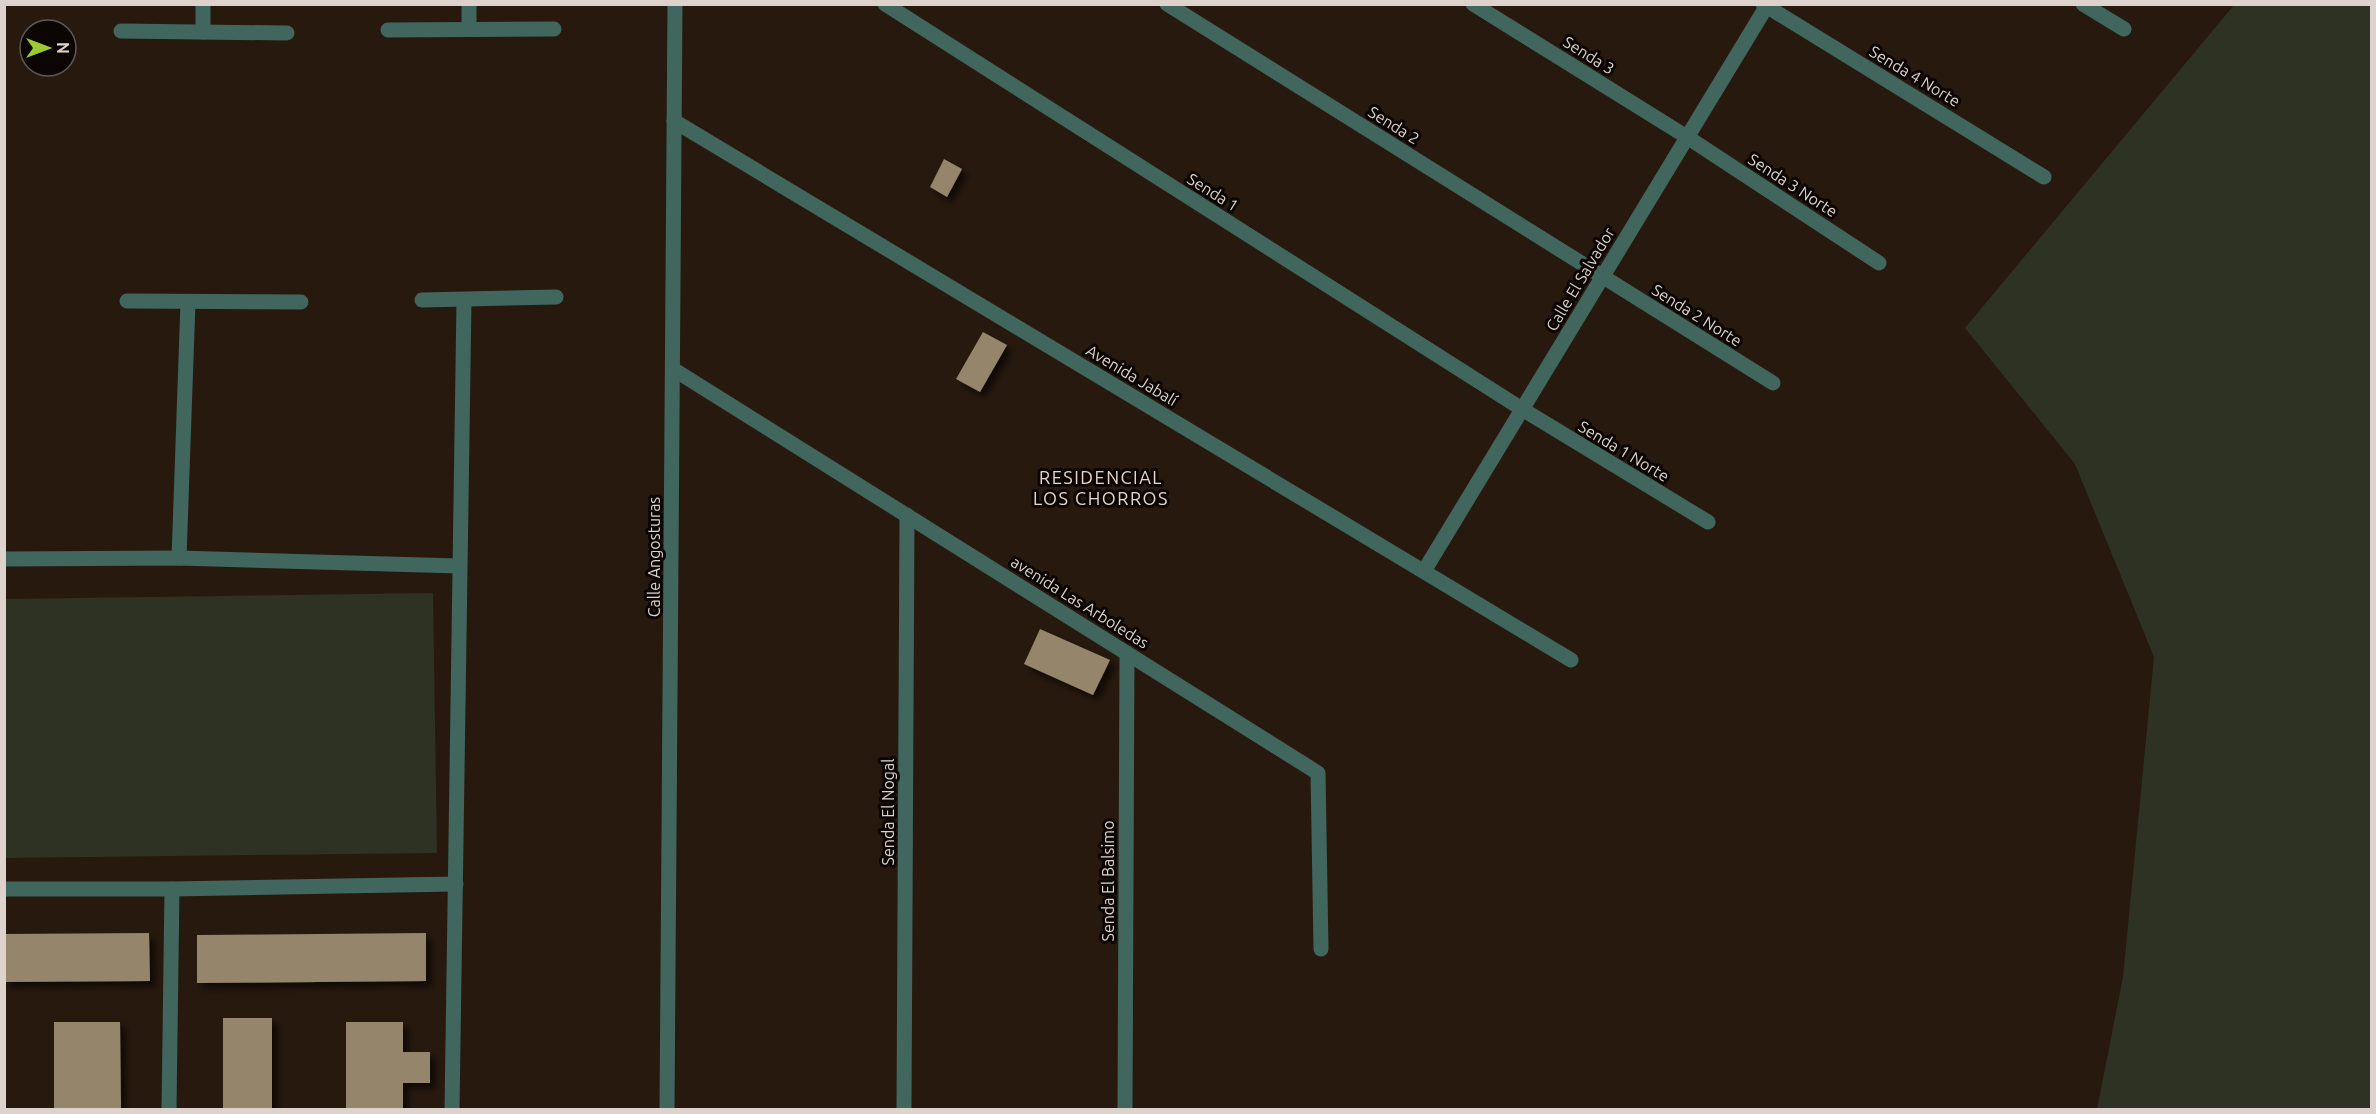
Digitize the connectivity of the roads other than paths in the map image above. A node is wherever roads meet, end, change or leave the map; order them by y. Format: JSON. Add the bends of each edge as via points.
{"nodes":[{"id":1,"x":202,"y":4,"type":"edge"},
{"id":2,"x":469,"y":4,"type":"edge"},
{"id":3,"x":675,"y":4,"type":"edge"},
{"id":4,"x":885,"y":4,"type":"edge"},
{"id":5,"x":1167,"y":4,"type":"edge"},
{"id":6,"x":1473,"y":4,"type":"edge"},
{"id":7,"x":2083,"y":4,"type":"edge"},
{"id":8,"x":1766,"y":5,"type":"edge"},
{"id":9,"x":469,"y":29,"type":"junction"},
{"id":10,"x":554,"y":29,"type":"dead end"},
{"id":11,"x":2124,"y":29,"type":"dead end"},
{"id":12,"x":388,"y":30,"type":"dead end"},
{"id":13,"x":122,"y":31,"type":"dead end"},
{"id":14,"x":203,"y":32,"type":"junction"},
{"id":15,"x":286,"y":33,"type":"dead end"},
{"id":16,"x":674,"y":121,"type":"junction"},
{"id":17,"x":1687,"y":137,"type":"junction"},
{"id":18,"x":2044,"y":177,"type":"dead end"},
{"id":19,"x":1879,"y":263,"type":"dead end"},
{"id":20,"x":1602,"y":277,"type":"junction"},
{"id":21,"x":556,"y":297,"type":"dead end"},
{"id":22,"x":422,"y":300,"type":"dead end"},
{"id":23,"x":464,"y":300,"type":"junction"},
{"id":24,"x":127,"y":301,"type":"dead end"},
{"id":25,"x":188,"y":302,"type":"junction"},
{"id":26,"x":302,"y":302,"type":"dead end"},
{"id":27,"x":674,"y":369,"type":"junction"},
{"id":28,"x":1773,"y":383,"type":"dead end"},
{"id":29,"x":1522,"y":410,"type":"junction"},
{"id":30,"x":907,"y":515,"type":"junction"},
{"id":31,"x":1708,"y":522,"type":"dead end"},
{"id":32,"x":179,"y":558,"type":"junction"},
{"id":33,"x":4,"y":559,"type":"edge"},
{"id":34,"x":459,"y":566,"type":"junction"},
{"id":35,"x":1424,"y":571,"type":"junction"},
{"id":36,"x":1127,"y":653,"type":"junction"},
{"id":37,"x":1571,"y":660,"type":"dead end"},
{"id":38,"x":456,"y":884,"type":"junction"},
{"id":39,"x":4,"y":889,"type":"edge"},
{"id":40,"x":172,"y":889,"type":"junction"},
{"id":41,"x":1321,"y":949,"type":"dead end"},
{"id":42,"x":169,"y":1110,"type":"edge"},
{"id":43,"x":452,"y":1110,"type":"edge"},
{"id":44,"x":667,"y":1110,"type":"edge"},
{"id":45,"x":904,"y":1110,"type":"edge"},
{"id":46,"x":1125,"y":1110,"type":"edge"}],
"edges":[{"from":1,"to":14,"type":"street"},
{"from":2,"to":9,"type":"street"},
{"from":3,"to":16,"type":"street","name":"Calle Angosturas"},
{"from":4,"to":29,"type":"street","name":"Senda 1"},
{"from":5,"to":20,"type":"street","name":"Senda 2"},
{"from":6,"to":17,"type":"street","name":"Senda 3"},
{"from":7,"to":11,"type":"street"},
{"from":8,"to":17,"type":"street","name":"Calle El Salvador"},
{"from":8,"to":18,"type":"street","name":"Senda 4 Norte"},
{"from":9,"to":10,"type":"street"},
{"from":9,"to":12,"type":"street"},
{"from":13,"to":14,"type":"street"},
{"from":14,"to":15,"type":"street"},
{"from":16,"to":27,"type":"street","name":"Calle Angosturas"},
{"from":16,"to":35,"type":"street","name":"Avenida Jabalí"},
{"from":17,"to":19,"type":"street","name":"Senda 3 Norte"},
{"from":17,"to":20,"type":"street","name":"Calle El Salvador"},
{"from":20,"to":28,"type":"street","name":"Senda 2 Norte"},
{"from":20,"to":29,"type":"street","name":"Calle El Salvador"},
{"from":21,"to":23,"type":"street"},
{"from":22,"to":23,"type":"street"},
{"from":23,"to":34,"type":"street"},
{"from":24,"to":25,"type":"street"},
{"from":25,"to":26,"type":"street"},
{"from":25,"to":32,"type":"street"},
{"from":27,"to":30,"type":"street","name":"avenida Las Arboledas"},
{"from":27,"to":44,"type":"street","name":"Calle Angosturas"},
{"from":29,"to":31,"type":"street","name":"Senda 1 Norte"},
{"from":29,"to":35,"type":"street","name":"Calle El Salvador"},
{"from":30,"to":36,"type":"street","name":"avenida Las Arboledas"},
{"from":30,"to":45,"type":"street","name":"Senda El Nogal"},
{"from":32,"to":33,"type":"street"},
{"from":32,"to":34,"type":"street"},
{"from":34,"to":38,"type":"street"},
{"from":35,"to":37,"type":"street","name":"Avenida Jabalí"},
{"from":36,"to":41,"type":"street","name":"avenida Las Arboledas","via":[[1318,773]]},
{"from":36,"to":46,"type":"street","name":"Senda El Balsimo"},
{"from":38,"to":40,"type":"street"},
{"from":38,"to":43,"type":"street"},
{"from":39,"to":40,"type":"street"},
{"from":40,"to":42,"type":"street"}]}
